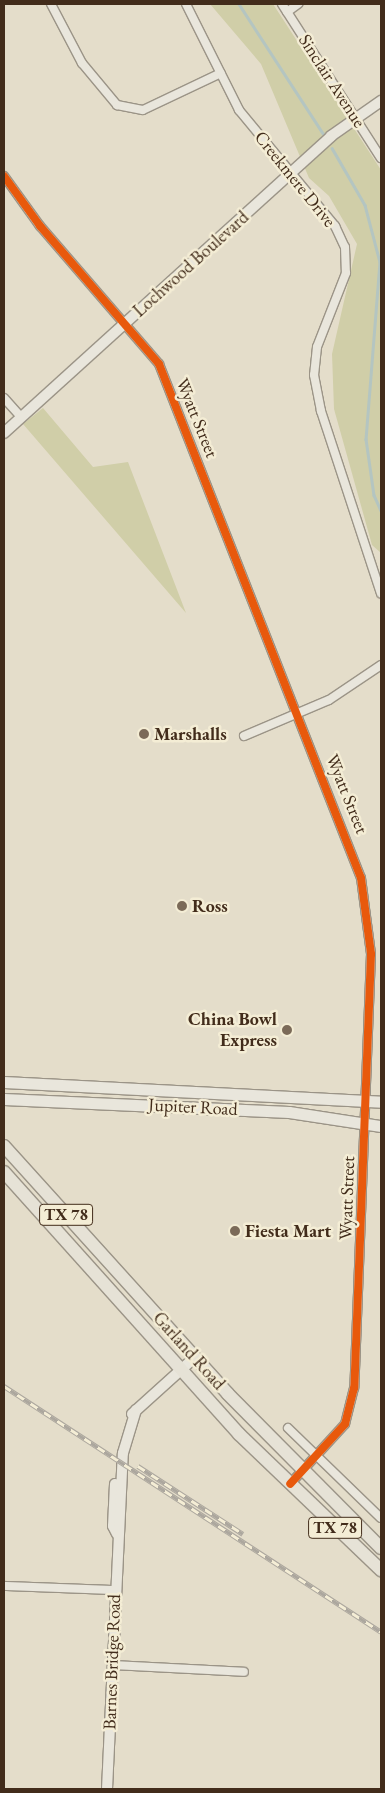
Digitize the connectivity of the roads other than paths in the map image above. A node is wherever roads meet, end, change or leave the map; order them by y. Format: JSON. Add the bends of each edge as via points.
{"nodes":[{"id":1,"x":51,"y":4,"type":"edge"},
{"id":2,"x":186,"y":4,"type":"edge"},
{"id":3,"x":282,"y":4,"type":"edge"},
{"id":4,"x":298,"y":4,"type":"edge"},
{"id":5,"x":287,"y":12,"type":"junction"},
{"id":6,"x":222,"y":73,"type":"junction"},
{"id":7,"x":381,"y":101,"type":"edge"},
{"id":8,"x":354,"y":116,"type":"junction"},
{"id":9,"x":381,"y":158,"type":"edge"},
{"id":10,"x":291,"y":173,"type":"junction"},
{"id":11,"x":4,"y":176,"type":"edge"},
{"id":12,"x":126,"y":322,"type":"junction"},
{"id":13,"x":4,"y":398,"type":"edge"},
{"id":14,"x":21,"y":417,"type":"junction"},
{"id":15,"x":4,"y":433,"type":"edge"},
{"id":16,"x":381,"y":593,"type":"edge"},
{"id":17,"x":381,"y":665,"type":"edge"},
{"id":18,"x":299,"y":714,"type":"junction"},
{"id":19,"x":244,"y":736,"type":"dead end"},
{"id":20,"x":4,"y":1082,"type":"edge"},
{"id":21,"x":89,"y":1085,"type":"junction"},
{"id":22,"x":252,"y":1093,"type":"junction"},
{"id":23,"x":4,"y":1099,"type":"edge"},
{"id":24,"x":98,"y":1102,"type":"junction"},
{"id":25,"x":366,"y":1102,"type":"junction"},
{"id":26,"x":381,"y":1102,"type":"edge"},
{"id":27,"x":255,"y":1110,"type":"junction"},
{"id":28,"x":365,"y":1124,"type":"junction"},
{"id":29,"x":381,"y":1126,"type":"edge"},
{"id":30,"x":4,"y":1146,"type":"edge"},
{"id":31,"x":4,"y":1172,"type":"edge"},
{"id":32,"x":49,"y":1195,"type":"junction"},
{"id":33,"x":35,"y":1207,"type":"junction"},
{"id":34,"x":129,"y":1283,"type":"junction"},
{"id":35,"x":116,"y":1296,"type":"junction"},
{"id":36,"x":194,"y":1358,"type":"junction"},
{"id":37,"x":181,"y":1370,"type":"junction"},
{"id":38,"x":288,"y":1428,"type":"dead end"},
{"id":39,"x":317,"y":1457,"type":"junction"},
{"id":40,"x":302,"y":1472,"type":"junction"},
{"id":41,"x":290,"y":1484,"type":"junction"},
{"id":42,"x":381,"y":1518,"type":"edge"},
{"id":43,"x":381,"y":1548,"type":"edge"},
{"id":44,"x":381,"y":1570,"type":"edge"},
{"id":45,"x":4,"y":1586,"type":"edge"},
{"id":46,"x":115,"y":1590,"type":"junction"},
{"id":47,"x":112,"y":1665,"type":"junction"},
{"id":48,"x":244,"y":1672,"type":"dead end"},
{"id":49,"x":107,"y":1789,"type":"edge"}],
"edges":[{"from":1,"to":6,"type":"street","via":[[82,63],[117,105],[143,110]]},
{"from":2,"to":6,"type":"street","name":"Creekmere Drive"},
{"from":3,"to":5,"type":"street","name":"Sinclair Avenue"},
{"from":4,"to":5,"type":"street"},
{"from":5,"to":8,"type":"street","name":"Sinclair Avenue"},
{"from":6,"to":10,"type":"street","name":"Creekmere Drive","via":[[239,110]]},
{"from":7,"to":8,"type":"street","name":"Lochwood Boulevard"},
{"from":8,"to":9,"type":"street","name":"Sinclair Avenue"},
{"from":8,"to":10,"type":"street","name":"Lochwood Boulevard"},
{"from":10,"to":12,"type":"street","name":"Lochwood Boulevard"},
{"from":10,"to":16,"type":"street","name":"Creekmere Drive","via":[[335,226],[348,259],[317,347],[314,375],[321,411]]},
{"from":11,"to":12,"type":"street","name":"Wyatt Street","via":[[40,226]]},
{"from":12,"to":14,"type":"street","name":"Lochwood Boulevard"},
{"from":12,"to":18,"type":"street","name":"Wyatt Street","via":[[146,344],[171,391]]},
{"from":13,"to":14,"type":"street"},
{"from":14,"to":15,"type":"street","name":"Lochwood Boulevard"},
{"from":17,"to":18,"type":"street","via":[[329,700]]},
{"from":18,"to":19,"type":"street"},
{"from":18,"to":25,"type":"street","name":"Wyatt Street","via":[[354,850],[368,914],[372,954]]},
{"from":20,"to":21,"type":"main road","name":"Jupiter Road"},
{"from":21,"to":22,"type":"main road","name":"Jupiter Road"},
{"from":21,"to":24,"type":"main road"},
{"from":22,"to":25,"type":"main road","name":"Jupiter Road"},
{"from":22,"to":27,"type":"main road"},
{"from":23,"to":24,"type":"main road","name":"Jupiter Road"},
{"from":24,"to":27,"type":"main road","name":"Jupiter Road"},
{"from":25,"to":26,"type":"main road","name":"Jupiter Road"},
{"from":25,"to":28,"type":"street","name":"Wyatt Street"},
{"from":27,"to":28,"type":"main road","name":"Jupiter Road"},
{"from":28,"to":29,"type":"main road","name":"Jupiter Road"},
{"from":28,"to":39,"type":"street","name":"Wyatt Street","via":[[354,1388],[345,1424]]},
{"from":30,"to":32,"type":"main road","name":"Garland Road","number":"TX 78"},
{"from":31,"to":33,"type":"main road","name":"Garland Road","number":"TX 78"},
{"from":32,"to":33,"type":"main road"},
{"from":32,"to":34,"type":"main road","name":"Garland Road","number":"TX 78"},
{"from":33,"to":35,"type":"main road","name":"Garland Road","number":"TX 78"},
{"from":34,"to":35,"type":"main road"},
{"from":34,"to":36,"type":"main road","name":"Garland Road","number":"TX 78"},
{"from":35,"to":37,"type":"main road","name":"Garland Road","number":"TX 78"},
{"from":36,"to":37,"type":"street","name":"Barnes Bridge Road"},
{"from":36,"to":40,"type":"main road","name":"Garland Road","number":"TX 78"},
{"from":37,"to":41,"type":"main road","name":"Garland Road","number":"TX 78"},
{"from":37,"to":46,"type":"street","name":"Barnes Bridge Road","via":[[126,1420],[117,1449]]},
{"from":38,"to":39,"type":"street"},
{"from":39,"to":40,"type":"street","name":"Wyatt Street"},
{"from":39,"to":42,"type":"street"},
{"from":40,"to":41,"type":"street","name":"Wyatt Street"},
{"from":40,"to":43,"type":"main road","name":"Garland Road","number":"TX 78"},
{"from":41,"to":44,"type":"main road","name":"Garland Road","number":"TX 78"},
{"from":45,"to":46,"type":"street"},
{"from":46,"to":47,"type":"street","name":"Barnes Bridge Road"},
{"from":47,"to":48,"type":"street"},
{"from":47,"to":49,"type":"street","name":"Barnes Bridge Road"}]}
